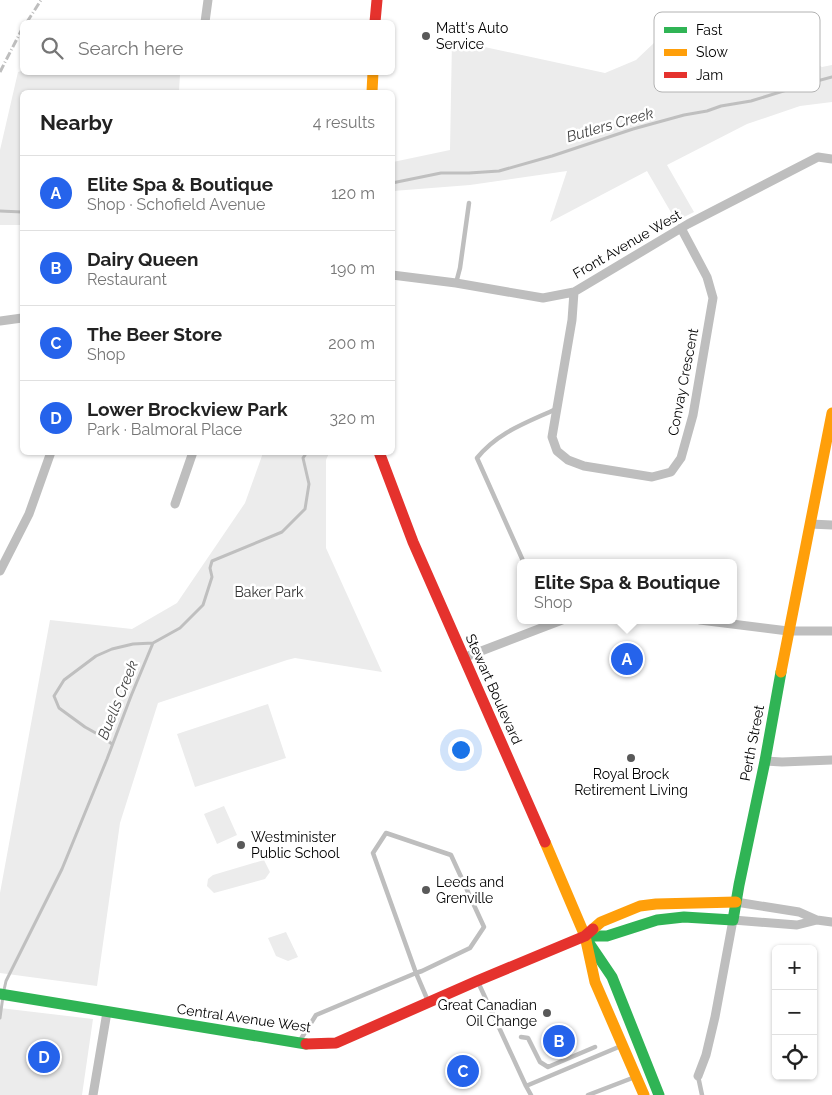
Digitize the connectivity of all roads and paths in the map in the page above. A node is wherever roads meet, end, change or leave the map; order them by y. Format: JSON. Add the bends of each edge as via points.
{"nodes":[{"id":1,"x":208,"y":0,"type":"edge"},
{"id":2,"x":377,"y":0,"type":"edge"},
{"id":3,"x":205,"y":20,"type":"edge"},
{"id":4,"x":375,"y":20,"type":"edge"},
{"id":5,"x":373,"y":75,"type":"edge"},
{"id":6,"x":372,"y":90,"type":"edge"},
{"id":7,"x":832,"y":159,"type":"edge"},
{"id":8,"x":469,"y":202,"type":"dead end"},
{"id":9,"x":681,"y":228,"type":"junction"},
{"id":10,"x":395,"y":275,"type":"edge"},
{"id":11,"x":456,"y":283,"type":"junction"},
{"id":12,"x":574,"y":292,"type":"junction"},
{"id":13,"x":20,"y":318,"type":"edge"},
{"id":14,"x":0,"y":321,"type":"edge"},
{"id":15,"x":557,"y":409,"type":"junction"},
{"id":16,"x":831,"y":418,"type":"edge"},
{"id":17,"x":50,"y":455,"type":"edge"},
{"id":18,"x":192,"y":455,"type":"edge"},
{"id":19,"x":380,"y":455,"type":"edge"},
{"id":20,"x":175,"y":504,"type":"dead end"},
{"id":21,"x":810,"y":524,"type":"junction"},
{"id":22,"x":832,"y":524,"type":"edge"},
{"id":23,"x":522,"y":559,"type":"edge"},
{"id":24,"x":0,"y":571,"type":"edge"},
{"id":25,"x":552,"y":624,"type":"edge"},
{"id":26,"x":729,"y":624,"type":"edge"},
{"id":27,"x":832,"y":631,"type":"edge"},
{"id":28,"x":788,"y":632,"type":"junction"},
{"id":29,"x":464,"y":658,"type":"junction"},
{"id":30,"x":832,"y":760,"type":"edge"},
{"id":31,"x":765,"y":761,"type":"junction"},
{"id":32,"x":736,"y":902,"type":"junction"},
{"id":33,"x":733,"y":920,"type":"junction"},
{"id":34,"x":817,"y":920,"type":"junction"},
{"id":35,"x":832,"y":922,"type":"edge"},
{"id":36,"x":584,"y":936,"type":"junction"},
{"id":37,"x":416,"y":973,"type":"junction"},
{"id":38,"x":477,"y":981,"type":"junction"},
{"id":39,"x":0,"y":994,"type":"edge"},
{"id":40,"x":428,"y":1002,"type":"junction"},
{"id":41,"x":107,"y":1012,"type":"junction"},
{"id":42,"x":521,"y":1037,"type":"dead end"},
{"id":43,"x":636,"y":1039,"type":"junction"},
{"id":44,"x":298,"y":1043,"type":"junction"},
{"id":45,"x":623,"y":1045,"type":"junction"},
{"id":46,"x":595,"y":1047,"type":"dead end"},
{"id":47,"x":698,"y":1076,"type":"joint"},
{"id":48,"x":636,"y":1077,"type":"junction"},
{"id":49,"x":526,"y":1086,"type":"junction"},
{"id":50,"x":93,"y":1095,"type":"edge"},
{"id":51,"x":531,"y":1095,"type":"edge"},
{"id":52,"x":588,"y":1095,"type":"edge"},
{"id":53,"x":644,"y":1095,"type":"edge"},
{"id":54,"x":659,"y":1095,"type":"edge"},
{"id":55,"x":702,"y":1095,"type":"edge"}],
"edges":[{"from":1,"to":3,"type":"street"},
{"from":2,"to":4,"type":"street"},
{"from":5,"to":6,"type":"street"},
{"from":7,"to":9,"type":"street","name":"Front Avenue West","via":[[818,157]]},
{"from":8,"to":11,"type":"lane"},
{"from":9,"to":12,"type":"street","name":"Front Avenue West"},
{"from":9,"to":15,"type":"street","name":"Convay Crescent","via":[[707,277],[712,298],[693,415],[681,458],[671,472],[652,478],[584,466],[568,460],[557,451],[552,437]]},
{"from":10,"to":11,"type":"street","name":"Front Avenue West"},
{"from":11,"to":12,"type":"street","name":"Front Avenue West","via":[[543,298]]},
{"from":12,"to":15,"type":"street","name":"Convay Crescent"},
{"from":13,"to":14,"type":"street"},
{"from":15,"to":23,"type":"lane","via":[[509,431],[486,447],[477,458]]},
{"from":16,"to":21,"type":"street","name":"Perth Street"},
{"from":17,"to":24,"type":"street","via":[[29,514]]},
{"from":18,"to":20,"type":"street"},
{"from":19,"to":29,"type":"street","name":"Stewart Boulevard","via":[[413,542]]},
{"from":21,"to":22,"type":"street"},
{"from":21,"to":28,"type":"street","name":"Perth Street"},
{"from":25,"to":29,"type":"street"},
{"from":26,"to":28,"type":"street"},
{"from":27,"to":28,"type":"street"},
{"from":28,"to":31,"type":"street","name":"Perth Street"},
{"from":29,"to":36,"type":"street","name":"Stewart Boulevard"},
{"from":30,"to":31,"type":"street"},
{"from":31,"to":32,"type":"street","name":"Perth Street"},
{"from":32,"to":33,"type":"street","name":"Perth Street"},
{"from":32,"to":34,"type":"street","name":"Central Avenue West","via":[[799,912]]},
{"from":32,"to":36,"type":"street","name":"Central Avenue West","via":[[640,906],[600,922]]},
{"from":33,"to":34,"type":"street","name":"Central Avenue West","via":[[797,924]]},
{"from":33,"to":36,"type":"street","name":"Central Avenue West","via":[[684,917],[657,920],[607,936]]},
{"from":33,"to":47,"type":"street","name":"Perth Street","via":[[716,1017]]},
{"from":34,"to":35,"type":"street","name":"Central Avenue West"},
{"from":36,"to":38,"type":"street","name":"Central Avenue West"},
{"from":36,"to":43,"type":"street","name":"Stewart Boulevard","via":[[612,977]]},
{"from":36,"to":45,"type":"street","name":"Stewart Boulevard","via":[[595,982]]},
{"from":37,"to":37,"type":"lane","via":[[470,948],[484,928],[451,855],[386,833],[372,853]]},
{"from":37,"to":40,"type":"lane"},
{"from":37,"to":44,"type":"lane","via":[[316,1015]]},
{"from":38,"to":40,"type":"street","name":"Central Avenue West"},
{"from":38,"to":49,"type":"lane"},
{"from":39,"to":41,"type":"street","name":"Central Avenue West"},
{"from":40,"to":44,"type":"street","name":"Central Avenue West","via":[[336,1042]]},
{"from":41,"to":44,"type":"street","name":"Central Avenue West"},
{"from":41,"to":50,"type":"street"},
{"from":42,"to":46,"type":"lane","via":[[528,1038],[540,1062],[548,1067]]},
{"from":43,"to":45,"type":"lane"},
{"from":43,"to":54,"type":"street","name":"Stewart Boulevard"},
{"from":45,"to":48,"type":"street","name":"Stewart Boulevard"},
{"from":45,"to":49,"type":"lane"},
{"from":47,"to":55,"type":"lane"},
{"from":48,"to":52,"type":"lane"},
{"from":48,"to":53,"type":"street","name":"Stewart Boulevard"},
{"from":49,"to":51,"type":"lane"}]}
